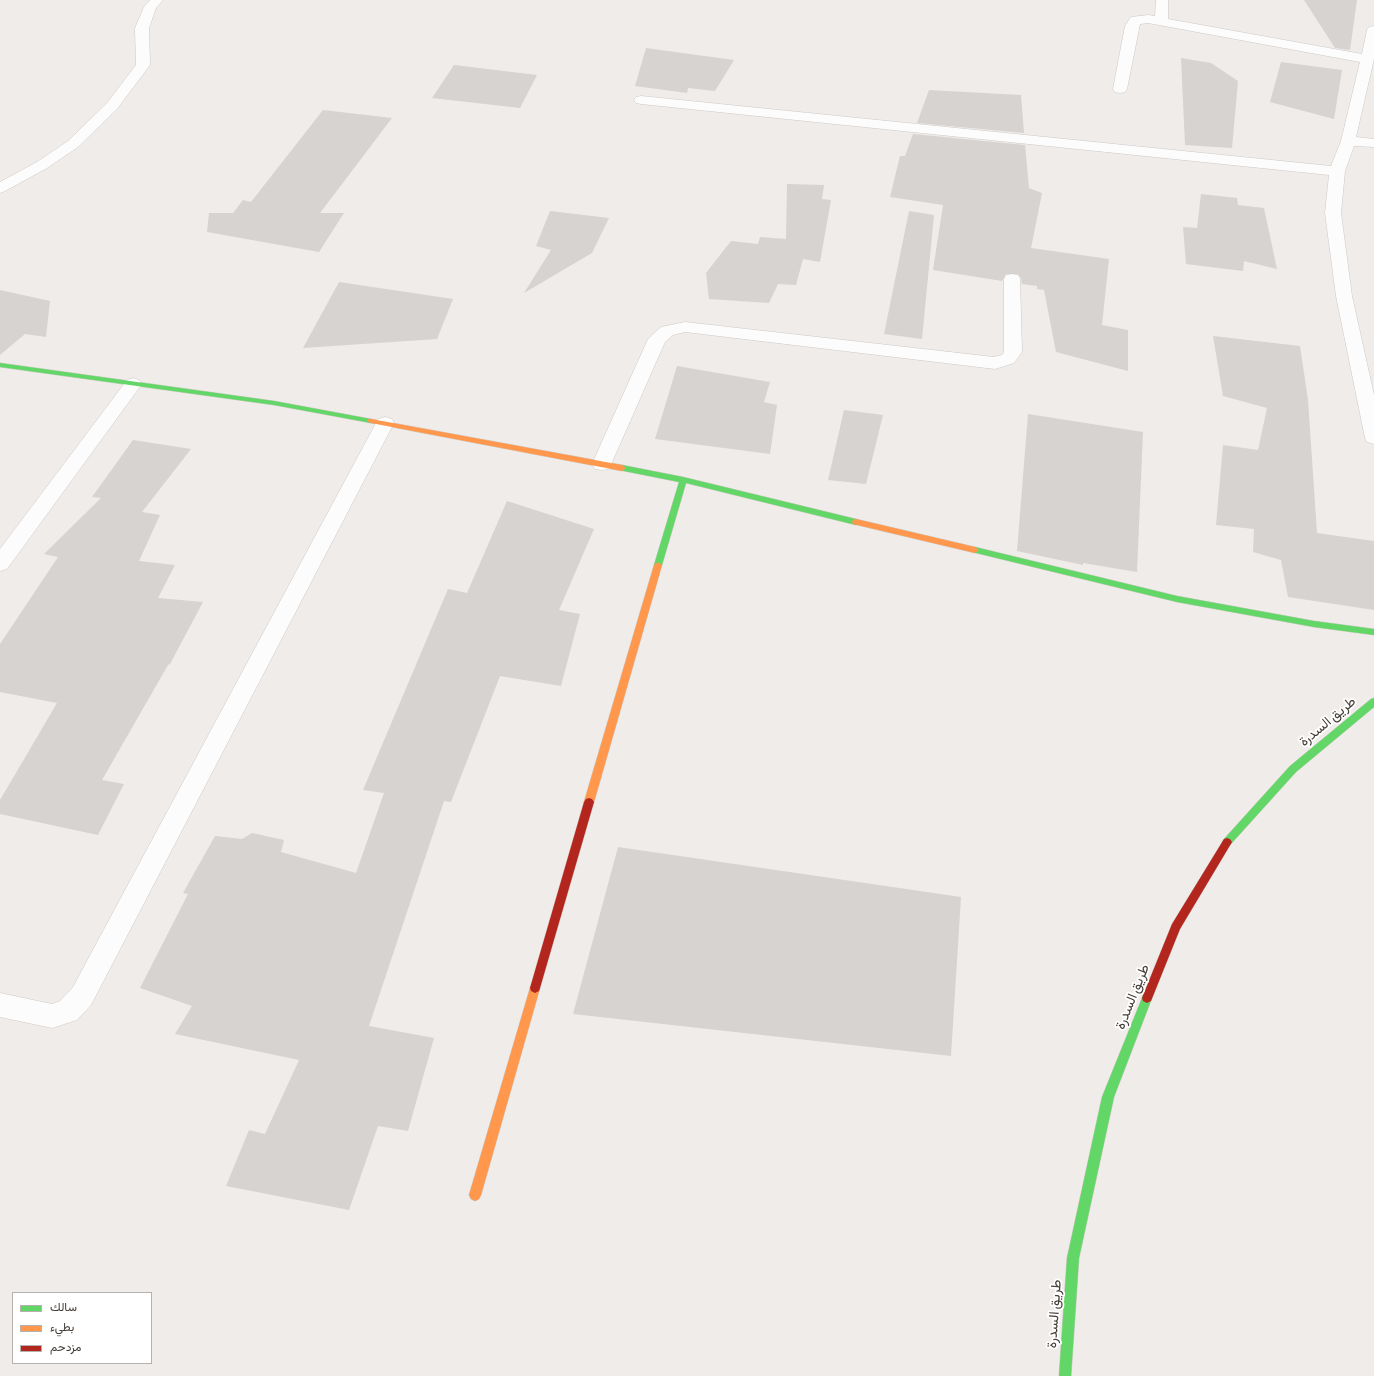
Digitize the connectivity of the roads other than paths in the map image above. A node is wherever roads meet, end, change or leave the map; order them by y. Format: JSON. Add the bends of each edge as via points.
{"nodes":[{"id":1,"x":157,"y":0,"type":"edge"},
{"id":2,"x":1162,"y":0,"type":"edge"},
{"id":3,"x":1161,"y":20,"type":"junction"},
{"id":4,"x":1374,"y":30,"type":"edge"},
{"id":5,"x":1367,"y":59,"type":"junction"},
{"id":6,"x":1120,"y":89,"type":"dead end"},
{"id":7,"x":641,"y":100,"type":"dead end"},
{"id":8,"x":1348,"y":141,"type":"junction"},
{"id":9,"x":1374,"y":143,"type":"edge"},
{"id":10,"x":1337,"y":172,"type":"junction"},
{"id":11,"x":0,"y":188,"type":"edge"},
{"id":12,"x":1012,"y":278,"type":"dead end"},
{"id":13,"x":0,"y":365,"type":"edge"},
{"id":14,"x":133,"y":384,"type":"junction"},
{"id":15,"x":385,"y":422,"type":"junction"},
{"id":16,"x":1374,"y":438,"type":"edge"},
{"id":17,"x":602,"y":464,"type":"junction"},
{"id":18,"x":683,"y":480,"type":"junction"},
{"id":19,"x":0,"y":564,"type":"edge"},
{"id":20,"x":1374,"y":632,"type":"edge"},
{"id":21,"x":1374,"y":702,"type":"edge"},
{"id":22,"x":0,"y":1005,"type":"edge"},
{"id":23,"x":475,"y":1195,"type":"dead end"},
{"id":24,"x":1064,"y":1376,"type":"edge"}],
"edges":[{"from":1,"to":11,"type":"street","via":[[150,7],[142,28],[143,65],[112,106],[73,144]]},
{"from":2,"to":3,"type":"street"},
{"from":3,"to":5,"type":"street"},
{"from":3,"to":6,"type":"street","via":[[1136,20],[1132,26]]},
{"from":4,"to":5,"type":"street"},
{"from":5,"to":8,"type":"street"},
{"from":7,"to":10,"type":"street"},
{"from":8,"to":9,"type":"street"},
{"from":8,"to":10,"type":"street"},
{"from":10,"to":16,"type":"street","via":[[1333,213],[1344,296]]},
{"from":12,"to":17,"type":"street","via":[[1013,352],[1008,359],[995,363],[685,327],[667,331],[657,340]]},
{"from":13,"to":14,"type":"street"},
{"from":14,"to":15,"type":"street","via":[[274,403]]},
{"from":14,"to":19,"type":"street"},
{"from":15,"to":17,"type":"street"},
{"from":15,"to":22,"type":"street","via":[[82,996],[68,1011],[52,1016]]},
{"from":17,"to":18,"type":"street"},
{"from":18,"to":20,"type":"street","via":[[1177,598],[1314,624]]},
{"from":18,"to":23,"type":"street"},
{"from":21,"to":24,"type":"street","name":"طريق السدرة","via":[[1293,769],[1229,838],[1176,927],[1108,1097],[1073,1258]]}]}
